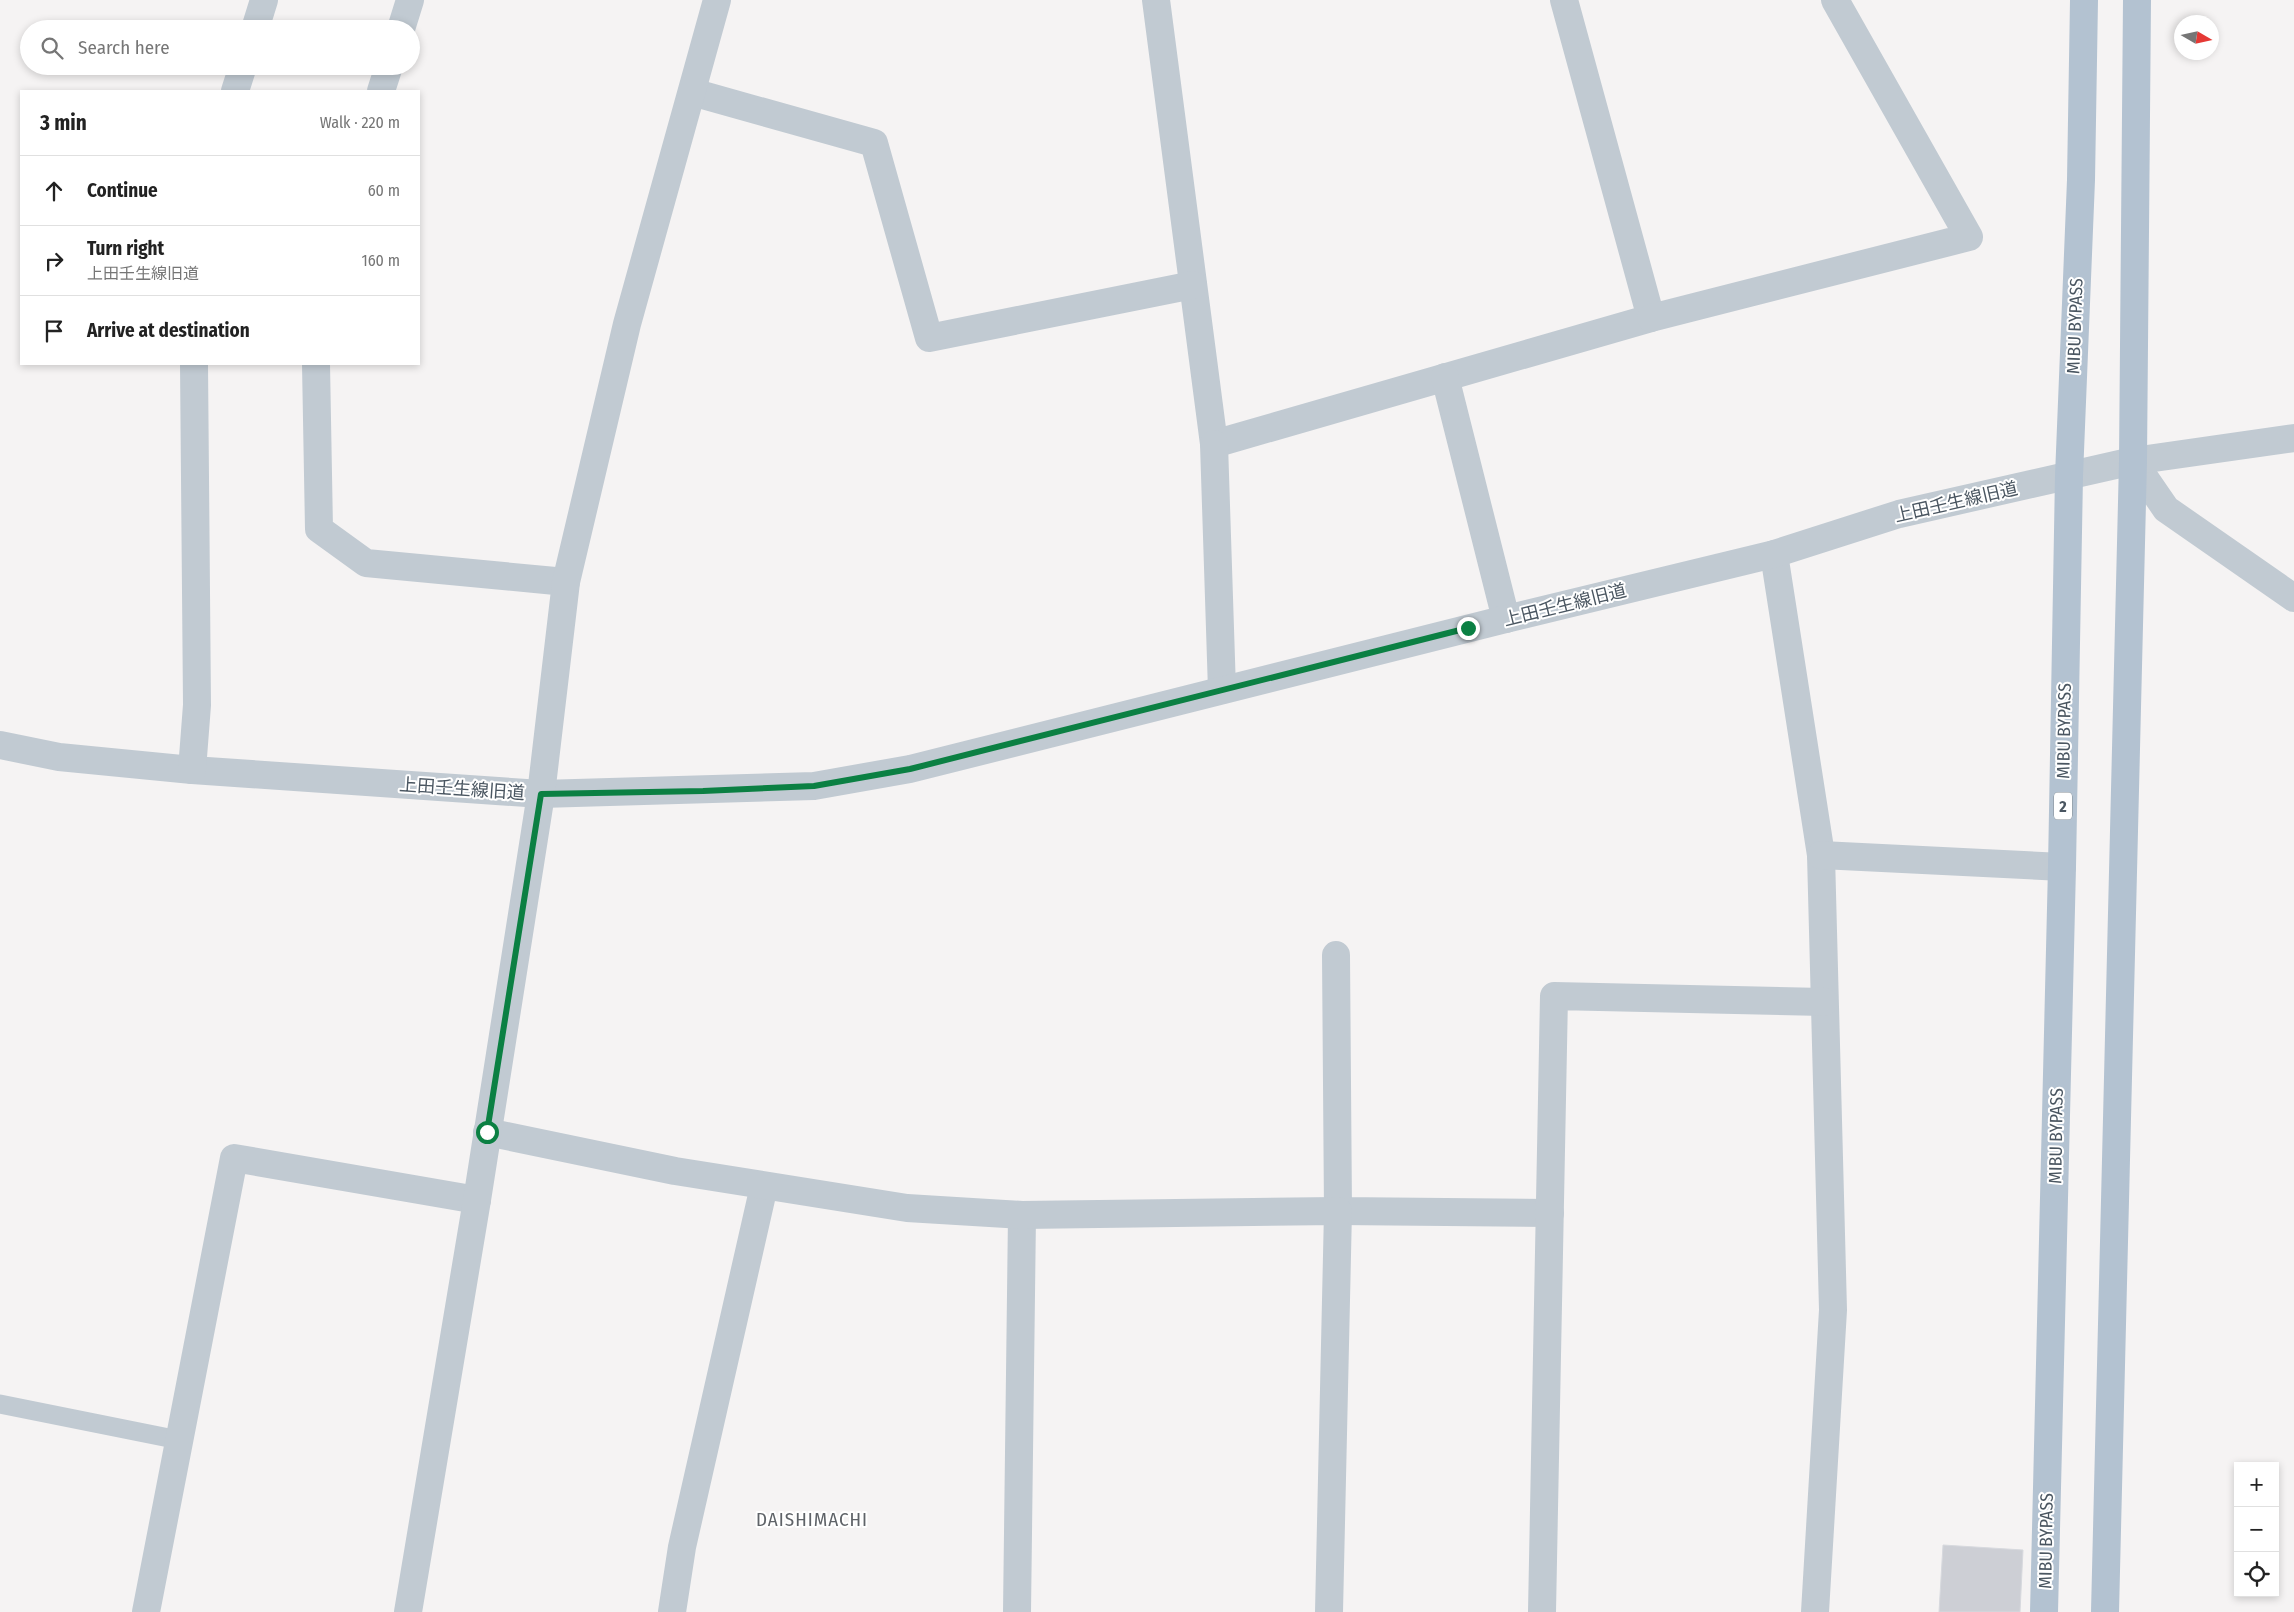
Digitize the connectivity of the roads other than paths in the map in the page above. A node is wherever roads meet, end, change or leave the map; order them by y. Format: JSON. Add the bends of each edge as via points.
{"nodes":[{"id":1,"x":264,"y":0,"type":"edge"},
{"id":2,"x":410,"y":0,"type":"edge"},
{"id":3,"x":717,"y":0,"type":"edge"},
{"id":4,"x":1156,"y":0,"type":"edge"},
{"id":5,"x":1564,"y":0,"type":"edge"},
{"id":6,"x":1835,"y":0,"type":"edge"},
{"id":7,"x":2084,"y":0,"type":"edge"},
{"id":8,"x":2137,"y":0,"type":"edge"},
{"id":9,"x":258,"y":20,"type":"edge"},
{"id":10,"x":404,"y":20,"type":"edge"},
{"id":11,"x":240,"y":75,"type":"edge"},
{"id":12,"x":386,"y":75,"type":"edge"},
{"id":13,"x":235,"y":90,"type":"edge"},
{"id":14,"x":381,"y":90,"type":"edge"},
{"id":15,"x":692,"y":92,"type":"junction"},
{"id":16,"x":1193,"y":285,"type":"junction"},
{"id":17,"x":1651,"y":318,"type":"junction"},
{"id":18,"x":194,"y":365,"type":"edge"},
{"id":19,"x":316,"y":365,"type":"edge"},
{"id":20,"x":1445,"y":377,"type":"junction"},
{"id":21,"x":2294,"y":438,"type":"edge"},
{"id":22,"x":1214,"y":444,"type":"junction"},
{"id":23,"x":2133,"y":461,"type":"junction"},
{"id":24,"x":2069,"y":476,"type":"junction"},
{"id":25,"x":1774,"y":554,"type":"junction"},
{"id":26,"x":566,"y":582,"type":"junction"},
{"id":27,"x":2294,"y":598,"type":"edge"},
{"id":28,"x":1506,"y":619,"type":"junction"},
{"id":29,"x":1222,"y":690,"type":"junction"},
{"id":30,"x":0,"y":745,"type":"edge"},
{"id":31,"x":192,"y":770,"type":"junction"},
{"id":32,"x":541,"y":794,"type":"junction"},
{"id":33,"x":1821,"y":855,"type":"junction"},
{"id":34,"x":2062,"y":867,"type":"junction"},
{"id":35,"x":1336,"y":955,"type":"dead end"},
{"id":36,"x":1824,"y":1002,"type":"junction"},
{"id":37,"x":487,"y":1132,"type":"junction"},
{"id":38,"x":764,"y":1186,"type":"junction"},
{"id":39,"x":477,"y":1200,"type":"junction"},
{"id":40,"x":1338,"y":1210,"type":"junction"},
{"id":41,"x":1550,"y":1213,"type":"junction"},
{"id":42,"x":1022,"y":1215,"type":"junction"},
{"id":43,"x":0,"y":1404,"type":"edge"},
{"id":44,"x":179,"y":1440,"type":"junction"},
{"id":45,"x":146,"y":1612,"type":"edge"},
{"id":46,"x":408,"y":1612,"type":"edge"},
{"id":47,"x":672,"y":1612,"type":"edge"},
{"id":48,"x":1017,"y":1612,"type":"edge"},
{"id":49,"x":1329,"y":1612,"type":"edge"},
{"id":50,"x":1542,"y":1612,"type":"edge"},
{"id":51,"x":1815,"y":1612,"type":"edge"},
{"id":52,"x":2044,"y":1612,"type":"edge"},
{"id":53,"x":2105,"y":1612,"type":"edge"}],
"edges":[{"from":1,"to":9,"type":"street"},
{"from":2,"to":10,"type":"street"},
{"from":3,"to":15,"type":"street"},
{"from":4,"to":16,"type":"street"},
{"from":5,"to":17,"type":"street"},
{"from":6,"to":17,"type":"street","via":[[1969,238]]},
{"from":7,"to":24,"type":"main road","name":"MIBU BYPASS","number":"2","via":[[2081,180]]},
{"from":8,"to":23,"type":"main road"},
{"from":11,"to":13,"type":"street"},
{"from":12,"to":14,"type":"street"},
{"from":15,"to":16,"type":"street","via":[[874,143],[930,338]]},
{"from":15,"to":26,"type":"street","via":[[627,324]]},
{"from":16,"to":22,"type":"street"},
{"from":17,"to":20,"type":"street"},
{"from":18,"to":31,"type":"street","via":[[197,705]]},
{"from":19,"to":26,"type":"street","via":[[318,530],[366,563]]},
{"from":20,"to":22,"type":"street"},
{"from":20,"to":28,"type":"street"},
{"from":21,"to":23,"type":"street","name":"上田壬生線旧道"},
{"from":22,"to":29,"type":"street"},
{"from":23,"to":24,"type":"street","name":"上田壬生線旧道"},
{"from":23,"to":27,"type":"street","via":[[2166,509]]},
{"from":23,"to":53,"type":"main road"},
{"from":24,"to":25,"type":"street","name":"上田壬生線旧道","via":[[1899,514]]},
{"from":24,"to":34,"type":"main road","name":"MIBU BYPASS","number":"2"},
{"from":25,"to":28,"type":"street","name":"上田壬生線旧道"},
{"from":25,"to":33,"type":"street"},
{"from":26,"to":32,"type":"street"},
{"from":28,"to":29,"type":"street","name":"上田壬生線旧道"},
{"from":29,"to":32,"type":"street","name":"上田壬生線旧道","via":[[910,769],[814,786]]},
{"from":30,"to":31,"type":"street","name":"上田壬生線旧道","via":[[59,757]]},
{"from":31,"to":32,"type":"street","name":"上田壬生線旧道"},
{"from":32,"to":37,"type":"street"},
{"from":33,"to":34,"type":"street"},
{"from":33,"to":36,"type":"street"},
{"from":34,"to":52,"type":"main road","name":"MIBU BYPASS","number":"2"},
{"from":35,"to":40,"type":"street"},
{"from":36,"to":41,"type":"street","via":[[1554,996]]},
{"from":36,"to":51,"type":"street","via":[[1833,1310]]},
{"from":37,"to":38,"type":"street"},
{"from":37,"to":39,"type":"street"},
{"from":38,"to":42,"type":"street","via":[[907,1208]]},
{"from":38,"to":47,"type":"street","via":[[682,1547]]},
{"from":39,"to":44,"type":"street","via":[[234,1158]]},
{"from":39,"to":46,"type":"street"},
{"from":40,"to":41,"type":"street"},
{"from":40,"to":42,"type":"street"},
{"from":40,"to":49,"type":"street"},
{"from":41,"to":50,"type":"street"},
{"from":42,"to":48,"type":"street"},
{"from":43,"to":44,"type":"lane"},
{"from":44,"to":45,"type":"street"}]}
